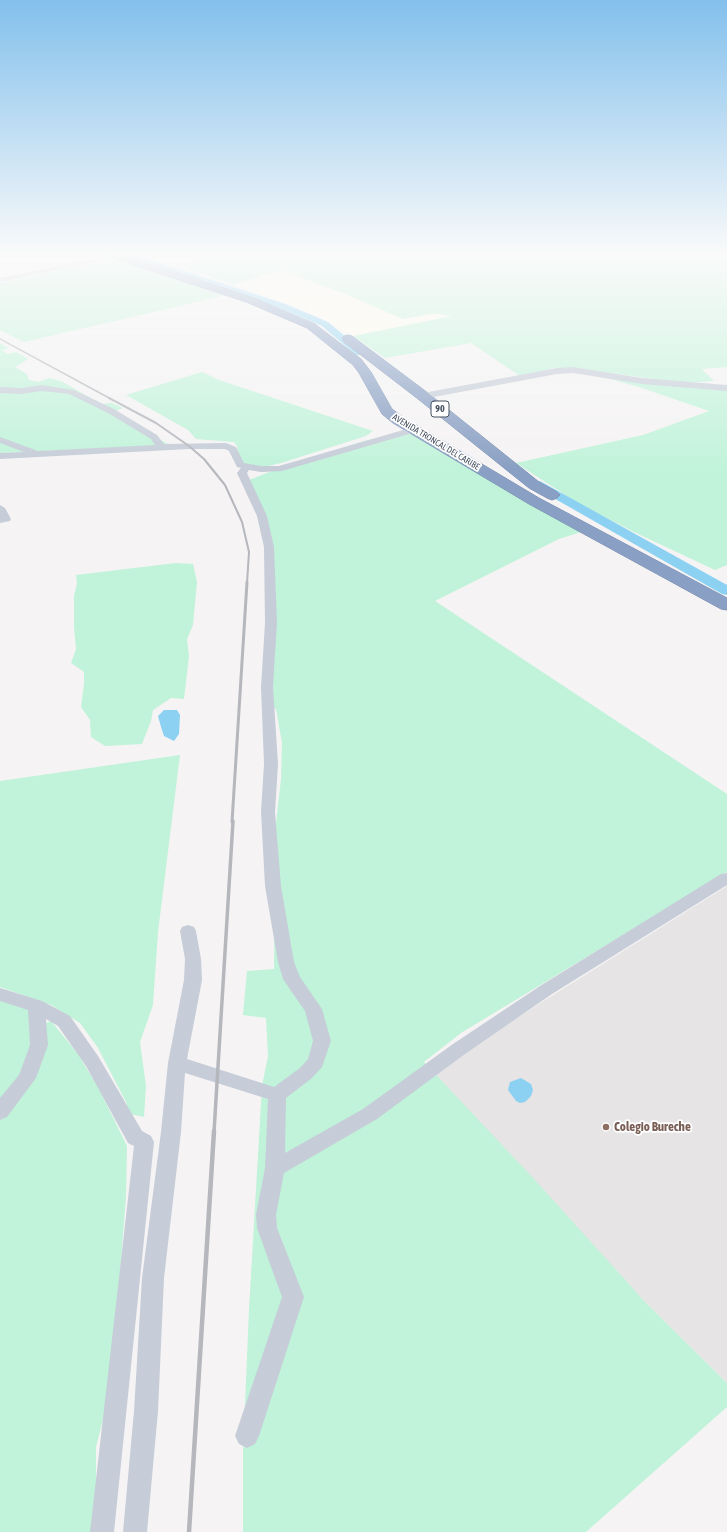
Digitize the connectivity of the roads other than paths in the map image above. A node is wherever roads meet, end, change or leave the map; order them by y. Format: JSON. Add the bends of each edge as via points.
{"nodes":[{"id":1,"x":313,"y":327,"type":"edge"},
{"id":2,"x":333,"y":327,"type":"edge"},
{"id":3,"x":727,"y":388,"type":"edge"},
{"id":4,"x":0,"y":390,"type":"edge"},
{"id":5,"x":423,"y":396,"type":"junction"},
{"id":6,"x":382,"y":405,"type":"junction"},
{"id":7,"x":408,"y":412,"type":"dead end"},
{"id":8,"x":455,"y":422,"type":"junction"},
{"id":9,"x":419,"y":423,"type":"junction"},
{"id":10,"x":0,"y":440,"type":"edge"},
{"id":11,"x":160,"y":448,"type":"junction"},
{"id":12,"x":40,"y":454,"type":"junction"},
{"id":13,"x":0,"y":456,"type":"edge"},
{"id":14,"x":247,"y":468,"type":"junction"},
{"id":15,"x":562,"y":500,"type":"dead end"},
{"id":16,"x":0,"y":508,"type":"edge"},
{"id":17,"x":0,"y":520,"type":"edge"},
{"id":18,"x":727,"y":605,"type":"edge"},
{"id":19,"x":727,"y":878,"type":"edge"},
{"id":20,"x":188,"y":931,"type":"dead end"},
{"id":21,"x":0,"y":994,"type":"edge"},
{"id":22,"x":36,"y":1006,"type":"junction"},
{"id":23,"x":177,"y":1063,"type":"junction"},
{"id":24,"x":277,"y":1095,"type":"junction"},
{"id":25,"x":0,"y":1112,"type":"edge"},
{"id":26,"x":275,"y":1168,"type":"junction"},
{"id":27,"x":247,"y":1436,"type":"dead end"},
{"id":28,"x":102,"y":1532,"type":"edge"},
{"id":29,"x":135,"y":1532,"type":"edge"}],
"edges":[{"from":1,"to":6,"type":"highway","name":"AVENIDA TRONCAL DEL CARIBE","via":[[357,362]]},
{"from":2,"to":5,"type":"highway","name":"AVENIDA TRONCAL DEL CARIBE","number":"90"},
{"from":3,"to":5,"type":"street","via":[[642,381],[573,370]]},
{"from":4,"to":11,"type":"street","via":[[42,388],[71,392],[111,411],[154,437]]},
{"from":5,"to":8,"type":"highway","name":"AVENIDA TRONCAL DEL CARIBE","number":"90"},
{"from":5,"to":9,"type":"highway","via":[[430,404]]},
{"from":6,"to":7,"type":"highway","via":[[394,411]]},
{"from":6,"to":9,"type":"highway","name":"AVENIDA TRONCAL DEL CARIBE","via":[[387,411]]},
{"from":8,"to":9,"type":"highway","via":[[445,419]]},
{"from":8,"to":15,"type":"highway","name":"AVENIDA TRONCAL DEL CARIBE","number":"90","via":[[534,485]]},
{"from":9,"to":14,"type":"street","via":[[292,466],[279,469]]},
{"from":9,"to":18,"type":"highway","name":"AVENIDA TRONCAL DEL CARIBE","via":[[534,501]]},
{"from":10,"to":12,"type":"street"},
{"from":11,"to":12,"type":"street"},
{"from":11,"to":14,"type":"street","via":[[226,446],[232,449],[240,465]]},
{"from":12,"to":13,"type":"street"},
{"from":14,"to":24,"type":"street","via":[[242,473],[262,516],[269,547],[271,623],[267,687],[271,764],[268,812],[273,886],[286,962],[292,979],[313,1009],[322,1041],[316,1062]]},
{"from":16,"to":17,"type":"street","via":[[6,519]]},
{"from":19,"to":26,"type":"street","via":[[546,990],[370,1114]]},
{"from":20,"to":23,"type":"street","via":[[193,959],[193,980]]},
{"from":21,"to":22,"type":"street"},
{"from":22,"to":25,"type":"street","via":[[39,1045],[27,1078]]},
{"from":22,"to":28,"type":"street","via":[[64,1021],[92,1061],[135,1137],[144,1142]]},
{"from":23,"to":24,"type":"street"},
{"from":23,"to":29,"type":"street","via":[[153,1278],[146,1411]]},
{"from":24,"to":26,"type":"street"},
{"from":26,"to":27,"type":"street","via":[[266,1215],[267,1228],[293,1297]]}]}
